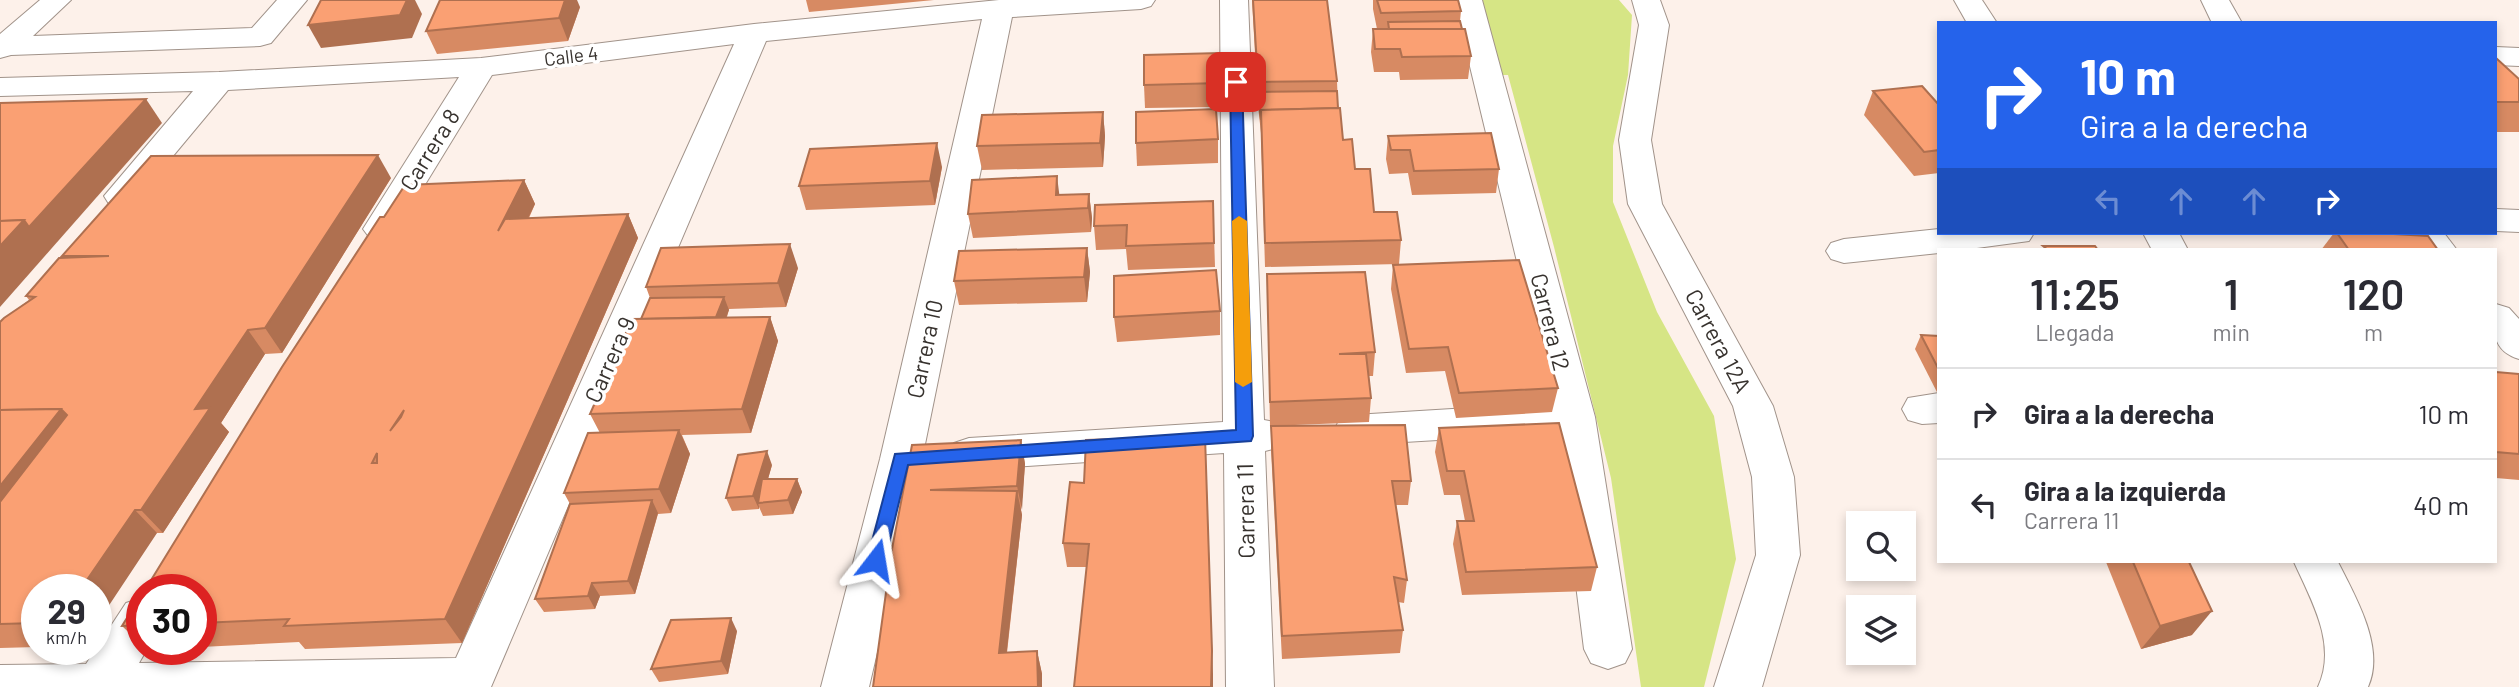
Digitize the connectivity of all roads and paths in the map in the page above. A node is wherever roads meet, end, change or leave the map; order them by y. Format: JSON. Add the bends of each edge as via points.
{"nodes":[{"id":1,"x":57,"y":0,"type":"edge"},
{"id":2,"x":293,"y":0,"type":"edge"},
{"id":3,"x":1141,"y":0,"type":"edge"},
{"id":4,"x":1234,"y":0,"type":"edge"},
{"id":5,"x":1468,"y":0,"type":"edge"},
{"id":6,"x":1646,"y":0,"type":"edge"},
{"id":7,"x":1968,"y":0,"type":"edge"},
{"id":8,"x":2215,"y":0,"type":"edge"},
{"id":9,"x":999,"y":9,"type":"junction"},
{"id":10,"x":1981,"y":21,"type":"edge"},
{"id":11,"x":2226,"y":21,"type":"edge"},
{"id":12,"x":754,"y":33,"type":"junction"},
{"id":13,"x":2,"y":48,"type":"edge"},
{"id":14,"x":2497,"y":56,"type":"edge"},
{"id":15,"x":2519,"y":57,"type":"edge"},
{"id":16,"x":481,"y":67,"type":"junction"},
{"id":17,"x":219,"y":81,"type":"junction"},
{"id":18,"x":0,"y":87,"type":"edge"},
{"id":19,"x":2497,"y":220,"type":"edge"},
{"id":20,"x":2519,"y":221,"type":"edge"},
{"id":21,"x":97,"y":224,"type":"edge"},
{"id":22,"x":1997,"y":235,"type":"edge"},
{"id":23,"x":1843,"y":251,"type":"dead end"},
{"id":24,"x":364,"y":257,"type":"edge"},
{"id":25,"x":2497,"y":318,"type":"edge"},
{"id":26,"x":2519,"y":345,"type":"edge"},
{"id":27,"x":1575,"y":417,"type":"junction"},
{"id":28,"x":1245,"y":436,"type":"junction"},
{"id":29,"x":901,"y":459,"type":"junction"},
{"id":30,"x":2316,"y":563,"type":"edge"},
{"id":31,"x":126,"y":642,"type":"edge"},
{"id":32,"x":1608,"y":649,"type":"dead end"},
{"id":33,"x":469,"y":683,"type":"edge"},
{"id":34,"x":99,"y":685,"type":"junction"},
{"id":35,"x":0,"y":686,"type":"edge"},
{"id":36,"x":845,"y":687,"type":"edge"},
{"id":37,"x":1250,"y":687,"type":"edge"},
{"id":38,"x":1738,"y":687,"type":"edge"},
{"id":39,"x":2342,"y":687,"type":"edge"}],
"edges":[{"from":1,"to":13,"type":"street"},
{"from":2,"to":13,"type":"street","via":[[260,37]]},
{"from":3,"to":9,"type":"street","name":"Calle 4"},
{"from":4,"to":28,"type":"street","name":"Carrera 11"},
{"from":5,"to":27,"type":"street","name":"Carrera 12"},
{"from":6,"to":38,"type":"street","name":"Carrera 12A","via":[[1654,24],[1635,140],[1645,204],[1753,406],[1773,477],[1778,555]]},
{"from":7,"to":10,"type":"street"},
{"from":8,"to":11,"type":"street"},
{"from":9,"to":12,"type":"street","name":"Calle 4"},
{"from":9,"to":29,"type":"street","name":"Carrera 10"},
{"from":12,"to":16,"type":"street","name":"Calle 4"},
{"from":12,"to":33,"type":"street","name":"Carrera 9"},
{"from":14,"to":15,"type":"street"},
{"from":16,"to":17,"type":"street","name":"Calle 4"},
{"from":16,"to":24,"type":"street","name":"Carrera 8"},
{"from":17,"to":18,"type":"street","name":"Calle 4"},
{"from":17,"to":21,"type":"street"},
{"from":19,"to":20,"type":"street"},
{"from":22,"to":23,"type":"street"},
{"from":25,"to":26,"type":"street"},
{"from":27,"to":28,"type":"street"},
{"from":27,"to":32,"type":"street","name":"Carrera 12"},
{"from":28,"to":29,"type":"street"},
{"from":28,"to":37,"type":"street","name":"Carrera 11"},
{"from":29,"to":36,"type":"street","name":"Carrera 10"},
{"from":30,"to":39,"type":"street","via":[[2349,643]]},
{"from":31,"to":34,"type":"street"},
{"from":33,"to":34,"type":"street"},
{"from":34,"to":35,"type":"street"}]}
